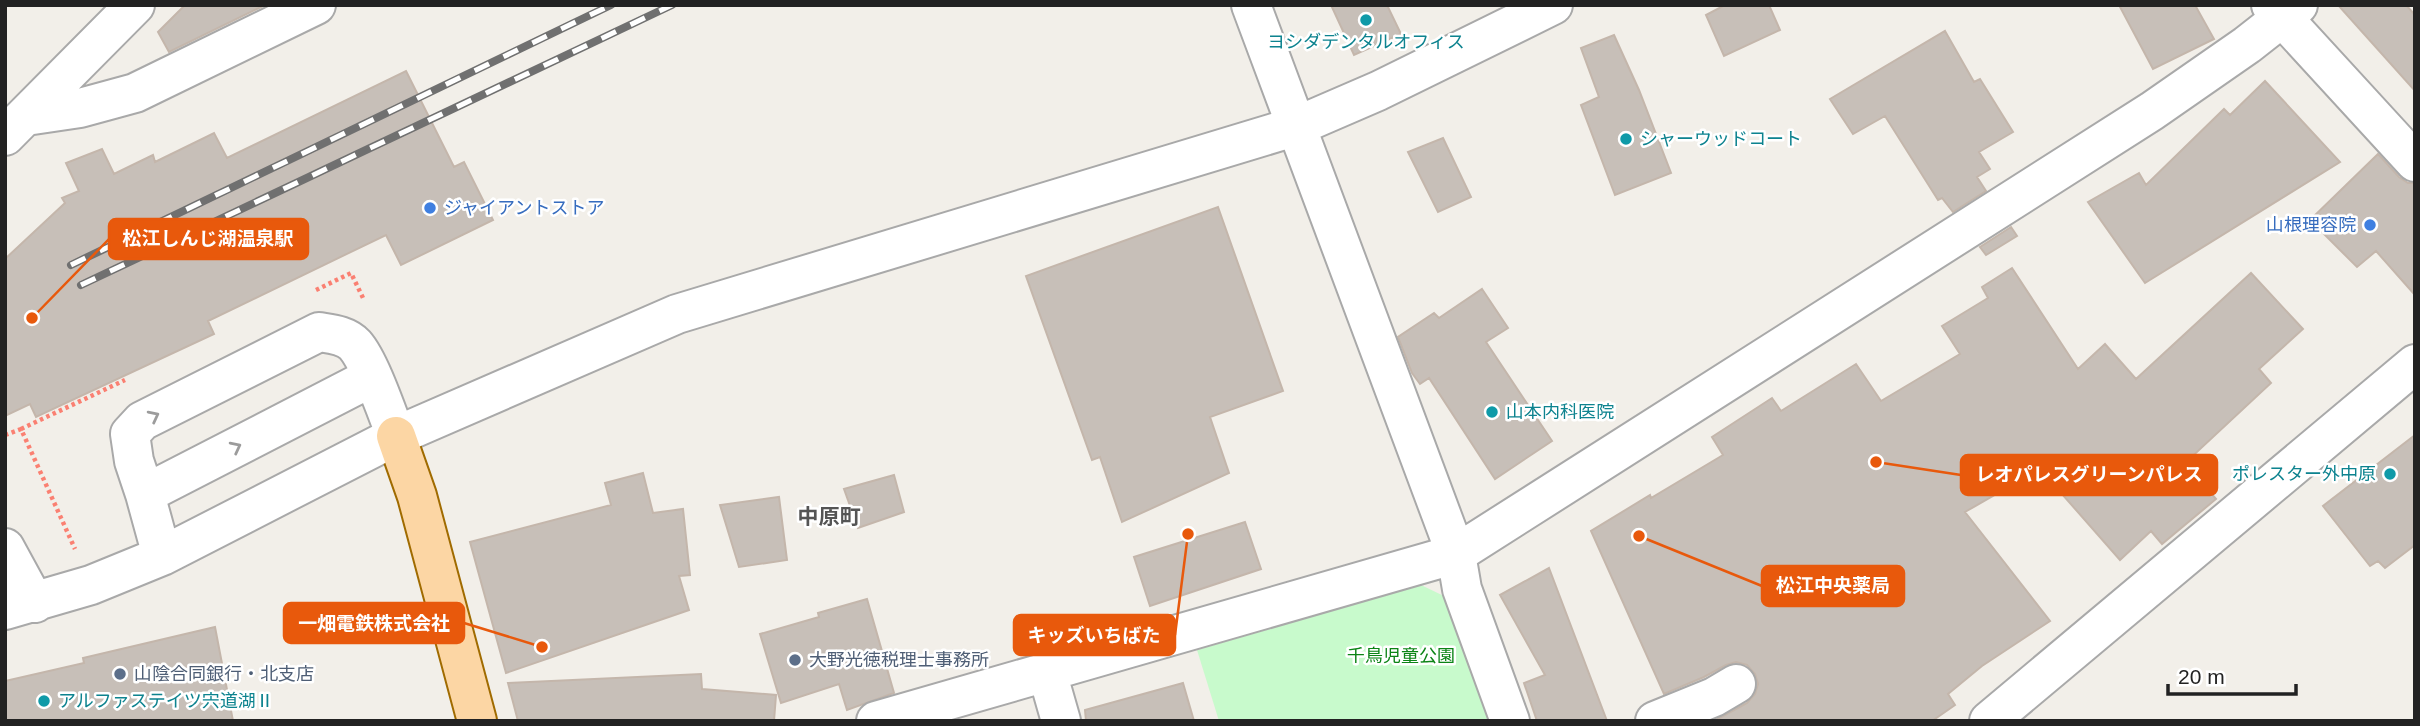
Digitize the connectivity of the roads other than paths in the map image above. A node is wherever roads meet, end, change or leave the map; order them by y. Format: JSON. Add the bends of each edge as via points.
{"nodes":[{"id":1,"x":135,"y":5,"type":"edge"},
{"id":2,"x":316,"y":5,"type":"edge"},
{"id":3,"x":1251,"y":5,"type":"edge"},
{"id":4,"x":1553,"y":5,"type":"edge"},
{"id":5,"x":2284,"y":9,"type":"edge"},
{"id":6,"x":16,"y":126,"type":"edge"},
{"id":7,"x":1297,"y":126,"type":"junction"},
{"id":8,"x":2415,"y":162,"type":"edge"},
{"id":9,"x":2415,"y":364,"type":"edge"},
{"id":10,"x":372,"y":377,"type":"junction"},
{"id":11,"x":396,"y":436,"type":"junction"},
{"id":12,"x":145,"y":494,"type":"junction"},
{"id":13,"x":5,"y":548,"type":"edge"},
{"id":14,"x":1456,"y":554,"type":"junction"},
{"id":15,"x":162,"y":555,"type":"junction"},
{"id":16,"x":20,"y":606,"type":"edge"},
{"id":17,"x":1048,"y":672,"type":"junction"},
{"id":18,"x":1736,"y":684,"type":"dead end"},
{"id":19,"x":477,"y":721,"type":"edge"},
{"id":20,"x":876,"y":721,"type":"edge"},
{"id":21,"x":1061,"y":721,"type":"edge"},
{"id":22,"x":1510,"y":721,"type":"edge"},
{"id":23,"x":1655,"y":721,"type":"edge"},
{"id":24,"x":1989,"y":721,"type":"edge"}],
"edges":[{"from":1,"to":6,"type":"street"},
{"from":2,"to":6,"type":"street","via":[[135,93]]},
{"from":3,"to":7,"type":"street"},
{"from":4,"to":7,"type":"street"},
{"from":5,"to":8,"type":"street"},
{"from":5,"to":14,"type":"street","via":[[2152,111]]},
{"from":7,"to":11,"type":"street","via":[[677,314]]},
{"from":7,"to":14,"type":"street"},
{"from":9,"to":24,"type":"street"},
{"from":10,"to":11,"type":"street"},
{"from":12,"to":10,"type":"street","one_way":true},
{"from":12,"to":10,"type":"street","one_way":true,"via":[[130,434],[142,421],[319,332],[355,344]]},
{"from":11,"to":15,"type":"street"},
{"from":11,"to":19,"type":"main road","via":[[417,496]]},
{"from":12,"to":15,"type":"street"},
{"from":13,"to":16,"type":"street"},
{"from":14,"to":17,"type":"street"},
{"from":14,"to":22,"type":"street","via":[[1462,589]]},
{"from":15,"to":16,"type":"street","via":[[91,585]]},
{"from":17,"to":20,"type":"street"},
{"from":17,"to":21,"type":"street"},
{"from":18,"to":23,"type":"street"}]}
